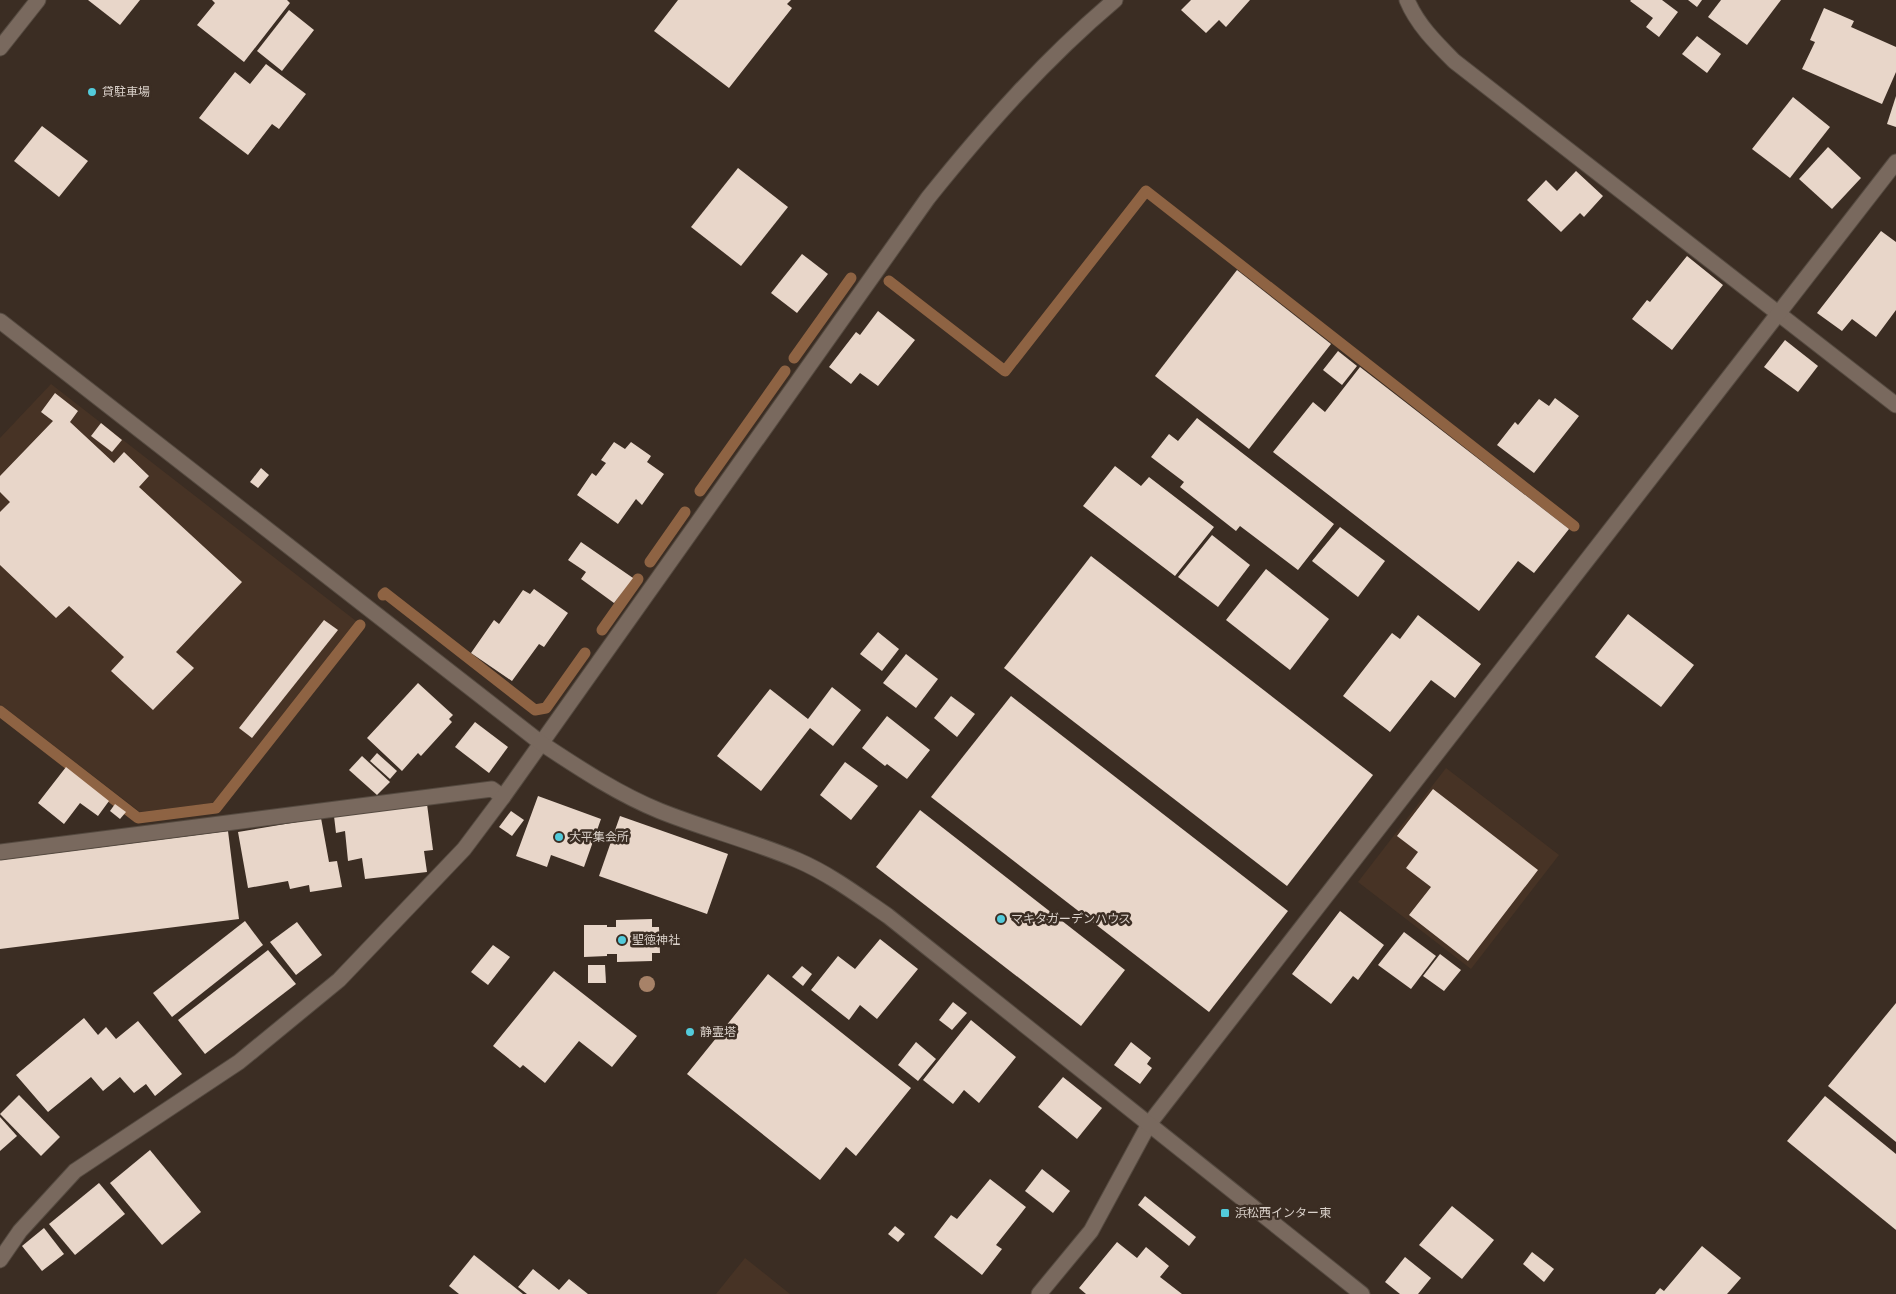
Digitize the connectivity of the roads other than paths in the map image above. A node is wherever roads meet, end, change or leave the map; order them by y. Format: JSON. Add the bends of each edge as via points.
{"nodes":[{"id":1,"x":38,"y":0,"type":"edge"},
{"id":2,"x":1115,"y":0,"type":"edge"},
{"id":3,"x":1407,"y":0,"type":"edge"},
{"id":4,"x":0,"y":48,"type":"edge"},
{"id":5,"x":1896,"y":162,"type":"edge"},
{"id":6,"x":1778,"y":314,"type":"junction"},
{"id":7,"x":0,"y":321,"type":"edge"},
{"id":8,"x":1896,"y":405,"type":"edge"},
{"id":9,"x":542,"y":743,"type":"junction"},
{"id":10,"x":503,"y":797,"type":"junction"},
{"id":11,"x":0,"y":852,"type":"edge"},
{"id":12,"x":1149,"y":1124,"type":"junction"},
{"id":13,"x":0,"y":1260,"type":"edge"},
{"id":14,"x":1039,"y":1294,"type":"edge"},
{"id":15,"x":1362,"y":1294,"type":"edge"}],
"edges":[{"from":1,"to":4,"type":"street"},
{"from":2,"to":9,"type":"street","via":[[1012,99],[928,198]]},
{"from":3,"to":6,"type":"street","via":[[1430,38],[1454,61]]},
{"from":5,"to":6,"type":"street"},
{"from":6,"to":8,"type":"street"},
{"from":6,"to":12,"type":"street"},
{"from":7,"to":9,"type":"street"},
{"from":9,"to":10,"type":"street"},
{"from":9,"to":12,"type":"street","via":[[587,773],[659,810],[798,861],[845,886],[888,916]]},
{"from":10,"to":11,"type":"street","via":[[492,789]]},
{"from":10,"to":13,"type":"street","via":[[464,849],[339,980],[239,1062],[75,1171],[20,1231]]},
{"from":12,"to":14,"type":"street","via":[[1091,1231]]},
{"from":12,"to":15,"type":"street"}]}
